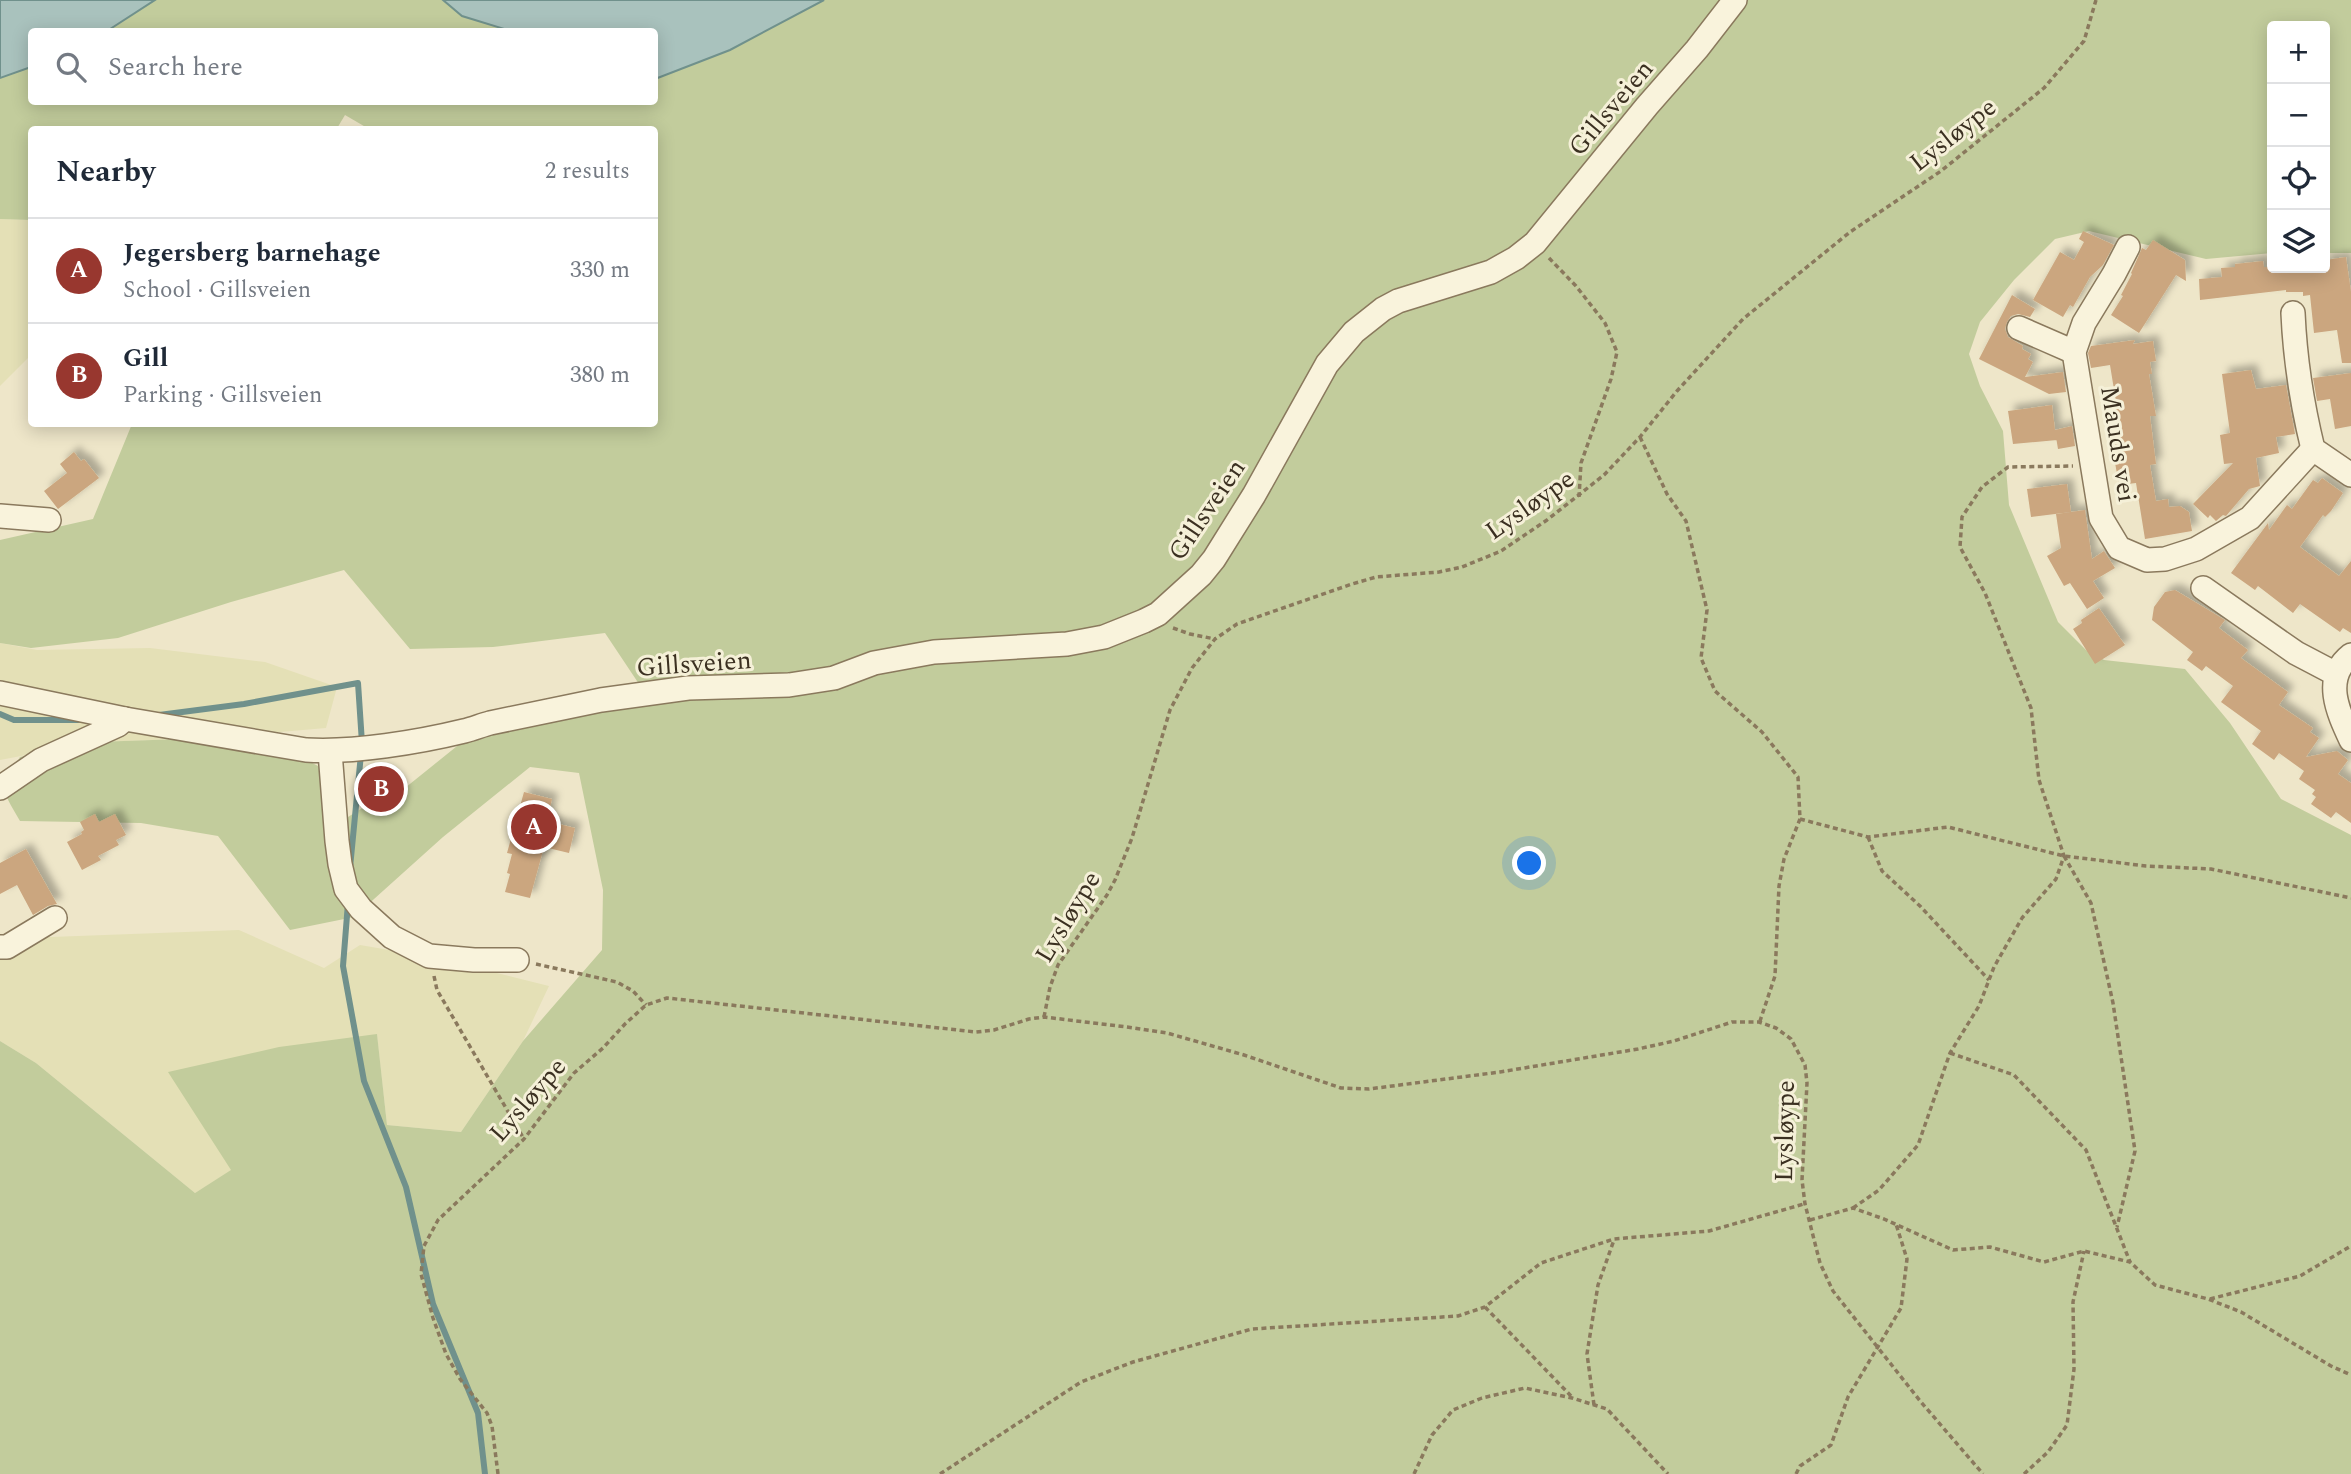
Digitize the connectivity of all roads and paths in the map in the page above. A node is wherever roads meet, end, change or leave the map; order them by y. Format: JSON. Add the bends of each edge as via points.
{"nodes":[{"id":1,"x":1735,"y":0,"type":"edge"},
{"id":2,"x":2096,"y":0,"type":"edge"},
{"id":3,"x":1535,"y":243,"type":"junction"},
{"id":4,"x":2127,"y":247,"type":"dead end"},
{"id":5,"x":2292,"y":313,"type":"dead end"},
{"id":6,"x":2019,"y":328,"type":"dead end"},
{"id":7,"x":2074,"y":352,"type":"junction"},
{"id":8,"x":1640,"y":437,"type":"junction"},
{"id":9,"x":2313,"y":449,"type":"junction"},
{"id":10,"x":2093,"y":466,"type":"junction"},
{"id":11,"x":2351,"y":475,"type":"edge"},
{"id":12,"x":1579,"y":497,"type":"junction"},
{"id":13,"x":0,"y":516,"type":"edge"},
{"id":14,"x":49,"y":520,"type":"dead end"},
{"id":15,"x":2203,"y":588,"type":"dead end"},
{"id":16,"x":1158,"y":614,"type":"junction"},
{"id":17,"x":1215,"y":639,"type":"junction"},
{"id":18,"x":2351,"y":655,"type":"edge"},
{"id":19,"x":2336,"y":674,"type":"junction"},
{"id":20,"x":0,"y":693,"type":"edge"},
{"id":21,"x":124,"y":719,"type":"junction"},
{"id":22,"x":2351,"y":740,"type":"edge"},
{"id":23,"x":330,"y":752,"type":"junction"},
{"id":24,"x":0,"y":788,"type":"edge"},
{"id":25,"x":1800,"y":819,"type":"junction"},
{"id":26,"x":1868,"y":837,"type":"junction"},
{"id":27,"x":2064,"y":856,"type":"junction"},
{"id":28,"x":2351,"y":898,"type":"edge"},
{"id":29,"x":55,"y":918,"type":"dead end"},
{"id":30,"x":0,"y":947,"type":"edge"},
{"id":31,"x":429,"y":956,"type":"junction"},
{"id":32,"x":517,"y":960,"type":"joint"},
{"id":33,"x":1989,"y":980,"type":"junction"},
{"id":34,"x":646,"y":1005,"type":"junction"},
{"id":35,"x":1044,"y":1017,"type":"junction"},
{"id":36,"x":1759,"y":1022,"type":"junction"},
{"id":37,"x":1950,"y":1053,"type":"junction"},
{"id":38,"x":524,"y":1139,"type":"junction"},
{"id":39,"x":1805,"y":1204,"type":"junction"},
{"id":40,"x":1853,"y":1208,"type":"junction"},
{"id":41,"x":1810,"y":1220,"type":"junction"},
{"id":42,"x":1896,"y":1224,"type":"junction"},
{"id":43,"x":2117,"y":1227,"type":"junction"},
{"id":44,"x":1614,"y":1239,"type":"junction"},
{"id":45,"x":2351,"y":1246,"type":"edge"},
{"id":46,"x":2084,"y":1251,"type":"junction"},
{"id":47,"x":2130,"y":1262,"type":"junction"},
{"id":48,"x":2208,"y":1299,"type":"junction"},
{"id":49,"x":1486,"y":1307,"type":"junction"},
{"id":50,"x":1878,"y":1348,"type":"junction"},
{"id":51,"x":2351,"y":1375,"type":"edge"},
{"id":52,"x":1572,"y":1398,"type":"junction"},
{"id":53,"x":1594,"y":1405,"type":"junction"},
{"id":54,"x":498,"y":1474,"type":"edge"},
{"id":55,"x":940,"y":1474,"type":"edge"},
{"id":56,"x":1414,"y":1474,"type":"edge"},
{"id":57,"x":1668,"y":1474,"type":"edge"},
{"id":58,"x":1796,"y":1474,"type":"edge"},
{"id":59,"x":1983,"y":1474,"type":"edge"},
{"id":60,"x":2024,"y":1474,"type":"edge"}],
"edges":[{"from":1,"to":3,"type":"street","name":"Gillsveien"},
{"from":2,"to":8,"type":"path","name":"Lysløype","via":[[2084,41],[2044,88],[1941,171],[1850,232],[1743,319]]},
{"from":3,"to":12,"type":"path","via":[[1605,323],[1617,352],[1581,463]]},
{"from":3,"to":16,"type":"street","name":"Gillsveien","via":[[1492,272],[1398,301],[1354,332],[1327,364],[1214,559]]},
{"from":4,"to":7,"type":"street","via":[[2084,323]]},
{"from":5,"to":9,"type":"street"},
{"from":6,"to":7,"type":"street"},
{"from":7,"to":10,"type":"street","name":"Mauds vei"},
{"from":8,"to":12,"type":"path","name":"Lysløype"},
{"from":8,"to":25,"type":"path","via":[[1686,522],[1707,610],[1701,659],[1715,691],[1762,732],[1798,777]]},
{"from":9,"to":10,"type":"street","name":"Mauds vei","via":[[2250,518],[2196,549],[2165,559],[2147,560],[2119,548],[2101,518]]},
{"from":9,"to":11,"type":"street"},
{"from":10,"to":27,"type":"path","via":[[2008,467],[1982,487],[1962,517],[1960,547],[1985,593],[2031,708],[2039,780]]},
{"from":12,"to":17,"type":"path","name":"Lysløype","via":[[1483,560],[1462,568],[1352,584],[1237,624]]},
{"from":13,"to":14,"type":"street"},
{"from":15,"to":19,"type":"street","via":[[2296,653]]},
{"from":16,"to":17,"type":"path","via":[[1172,628]]},
{"from":16,"to":23,"type":"street","name":"Gillsveien","via":[[1104,637],[1067,644],[934,652],[789,685],[688,688],[622,697],[428,739]]},
{"from":17,"to":35,"type":"path","name":"Lysløype","via":[[1192,668],[1170,710],[1115,880],[1058,965]]},
{"from":18,"to":19,"type":"street"},
{"from":19,"to":22,"type":"street","via":[[2337,702]]},
{"from":20,"to":21,"type":"street","name":"Gillsveien"},
{"from":21,"to":23,"type":"street","name":"Gillsveien"},
{"from":21,"to":24,"type":"street","via":[[41,760]]},
{"from":23,"to":31,"type":"street","via":[[346,889],[381,929]]},
{"from":25,"to":26,"type":"path"},
{"from":25,"to":36,"type":"path","via":[[1784,859],[1775,976]]},
{"from":26,"to":27,"type":"path","via":[[1948,827]]},
{"from":26,"to":33,"type":"path","via":[[1882,871]]},
{"from":27,"to":28,"type":"path","via":[[2211,869]]},
{"from":27,"to":33,"type":"path","via":[[2056,879],[2022,918]]},
{"from":27,"to":43,"type":"path","via":[[2091,904],[2113,1003],[2135,1151]]},
{"from":29,"to":30,"type":"street"},
{"from":31,"to":32,"type":"street"},
{"from":31,"to":38,"type":"path","via":[[437,990]]},
{"from":32,"to":34,"type":"path","via":[[617,982]]},
{"from":33,"to":37,"type":"path"},
{"from":34,"to":35,"type":"path","via":[[667,998],[976,1032]]},
{"from":34,"to":38,"type":"path","name":"Lysløype","via":[[574,1073]]},
{"from":35,"to":36,"type":"path","via":[[1167,1033],[1341,1088],[1369,1089],[1638,1049],[1732,1022]]},
{"from":36,"to":39,"type":"path","name":"Lysløype","via":[[1791,1039],[1805,1065]]},
{"from":37,"to":40,"type":"path","via":[[1918,1145],[1879,1190]]},
{"from":37,"to":43,"type":"path","via":[[2014,1075],[2077,1140],[2086,1150]]},
{"from":38,"to":54,"type":"path","name":"Lysløype","via":[[438,1220],[429,1233],[422,1260],[421,1274],[446,1354],[492,1426]]},
{"from":39,"to":41,"type":"path","name":"Lysløype"},
{"from":39,"to":44,"type":"path","via":[[1709,1231]]},
{"from":40,"to":41,"type":"path"},
{"from":40,"to":42,"type":"path"},
{"from":41,"to":50,"type":"path","name":"Lysløype","via":[[1820,1264],[1833,1291]]},
{"from":42,"to":46,"type":"path","via":[[1953,1250],[1990,1247],[2044,1262]]},
{"from":42,"to":50,"type":"path","via":[[1907,1259],[1900,1308]]},
{"from":43,"to":47,"type":"path"},
{"from":44,"to":49,"type":"path","via":[[1541,1263]]},
{"from":44,"to":53,"type":"path","via":[[1598,1285],[1587,1354]]},
{"from":45,"to":48,"type":"path","via":[[2300,1276]]},
{"from":46,"to":47,"type":"path"},
{"from":46,"to":60,"type":"path","via":[[2073,1302],[2074,1369],[2067,1425],[2048,1452]]},
{"from":47,"to":48,"type":"path","via":[[2155,1285]]},
{"from":48,"to":51,"type":"path","via":[[2241,1312]]},
{"from":49,"to":52,"type":"path"},
{"from":49,"to":55,"type":"path","via":[[1458,1316],[1252,1329],[1133,1362],[1081,1382]]},
{"from":50,"to":58,"type":"path","via":[[1848,1397],[1831,1445],[1800,1466]]},
{"from":50,"to":59,"type":"path","name":"Lysløype"},
{"from":52,"to":53,"type":"path"},
{"from":52,"to":56,"type":"path","via":[[1525,1388],[1453,1410],[1432,1435]]},
{"from":53,"to":57,"type":"path","via":[[1607,1409]]}]}
